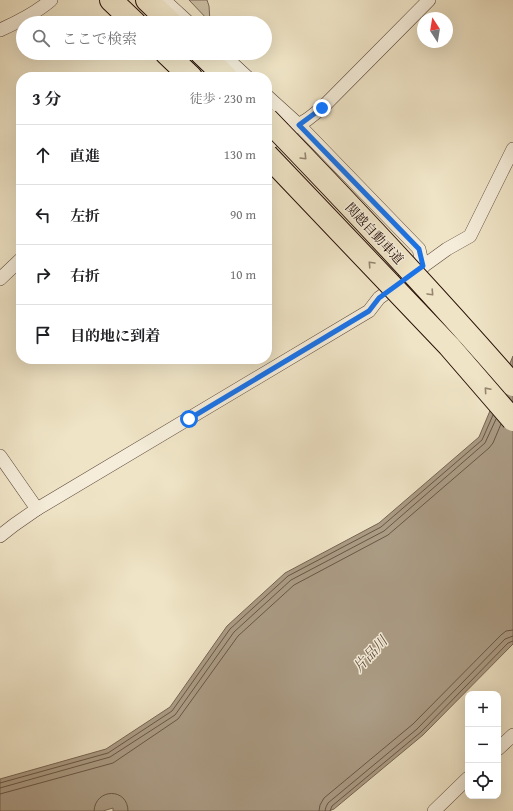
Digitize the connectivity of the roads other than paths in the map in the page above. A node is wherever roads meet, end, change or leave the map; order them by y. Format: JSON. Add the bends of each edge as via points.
{"nodes":[{"id":1,"x":51,"y":0,"type":"edge"},
{"id":2,"x":111,"y":0,"type":"edge"},
{"id":3,"x":147,"y":0,"type":"edge"},
{"id":4,"x":164,"y":0,"type":"edge"},
{"id":5,"x":429,"y":0,"type":"edge"},
{"id":6,"x":26,"y":16,"type":"edge"},
{"id":7,"x":128,"y":16,"type":"edge"},
{"id":8,"x":164,"y":16,"type":"edge"},
{"id":9,"x":181,"y":16,"type":"edge"},
{"id":10,"x":16,"y":22,"type":"edge"},
{"id":11,"x":0,"y":30,"type":"edge"},
{"id":12,"x":173,"y":60,"type":"edge"},
{"id":13,"x":208,"y":60,"type":"edge"},
{"id":14,"x":229,"y":60,"type":"edge"},
{"id":15,"x":186,"y":72,"type":"edge"},
{"id":16,"x":221,"y":72,"type":"edge"},
{"id":17,"x":242,"y":72,"type":"edge"},
{"id":18,"x":272,"y":101,"type":"edge"},
{"id":19,"x":272,"y":125,"type":"edge"},
{"id":20,"x":299,"y":125,"type":"junction"},
{"id":21,"x":272,"y":142,"type":"edge"},
{"id":22,"x":513,"y":149,"type":"edge"},
{"id":23,"x":272,"y":160,"type":"edge"},
{"id":24,"x":16,"y":264,"type":"edge"},
{"id":25,"x":423,"y":266,"type":"junction"},
{"id":26,"x":0,"y":279,"type":"edge"},
{"id":27,"x":513,"y":385,"type":"edge"},
{"id":28,"x":513,"y":420,"type":"edge"},
{"id":29,"x":0,"y":456,"type":"edge"},
{"id":30,"x":37,"y":509,"type":"junction"},
{"id":31,"x":0,"y":536,"type":"edge"},
{"id":32,"x":513,"y":735,"type":"edge"},
{"id":33,"x":501,"y":746,"type":"edge"},
{"id":34,"x":465,"y":781,"type":"edge"},
{"id":35,"x":434,"y":811,"type":"edge"}],
"edges":[{"from":1,"to":6,"type":"street"},
{"from":2,"to":7,"type":"highway"},
{"from":3,"to":8,"type":"highway"},
{"from":4,"to":9,"type":"street"},
{"from":5,"to":20,"type":"street","via":[[322,108]]},
{"from":10,"to":11,"type":"street"},
{"from":12,"to":15,"type":"highway"},
{"from":13,"to":16,"type":"highway"},
{"from":14,"to":17,"type":"street"},
{"from":18,"to":20,"type":"street"},
{"from":19,"to":27,"type":"highway","name":"関越自動車道","one_way":true,"bridge":true,"via":[[468,333]]},
{"from":20,"to":21,"type":"street"},
{"from":20,"to":25,"type":"street","via":[[419,249]]},
{"from":22,"to":25,"type":"street","via":[[470,236]]},
{"from":28,"to":23,"type":"highway","name":"関越自動車道","one_way":true,"bridge":true,"via":[[449,346]]},
{"from":24,"to":26,"type":"street"},
{"from":25,"to":30,"type":"street","via":[[379,298],[369,311]]},
{"from":29,"to":30,"type":"street"},
{"from":30,"to":31,"type":"street"},
{"from":32,"to":33,"type":"street"},
{"from":34,"to":35,"type":"street"}]}
